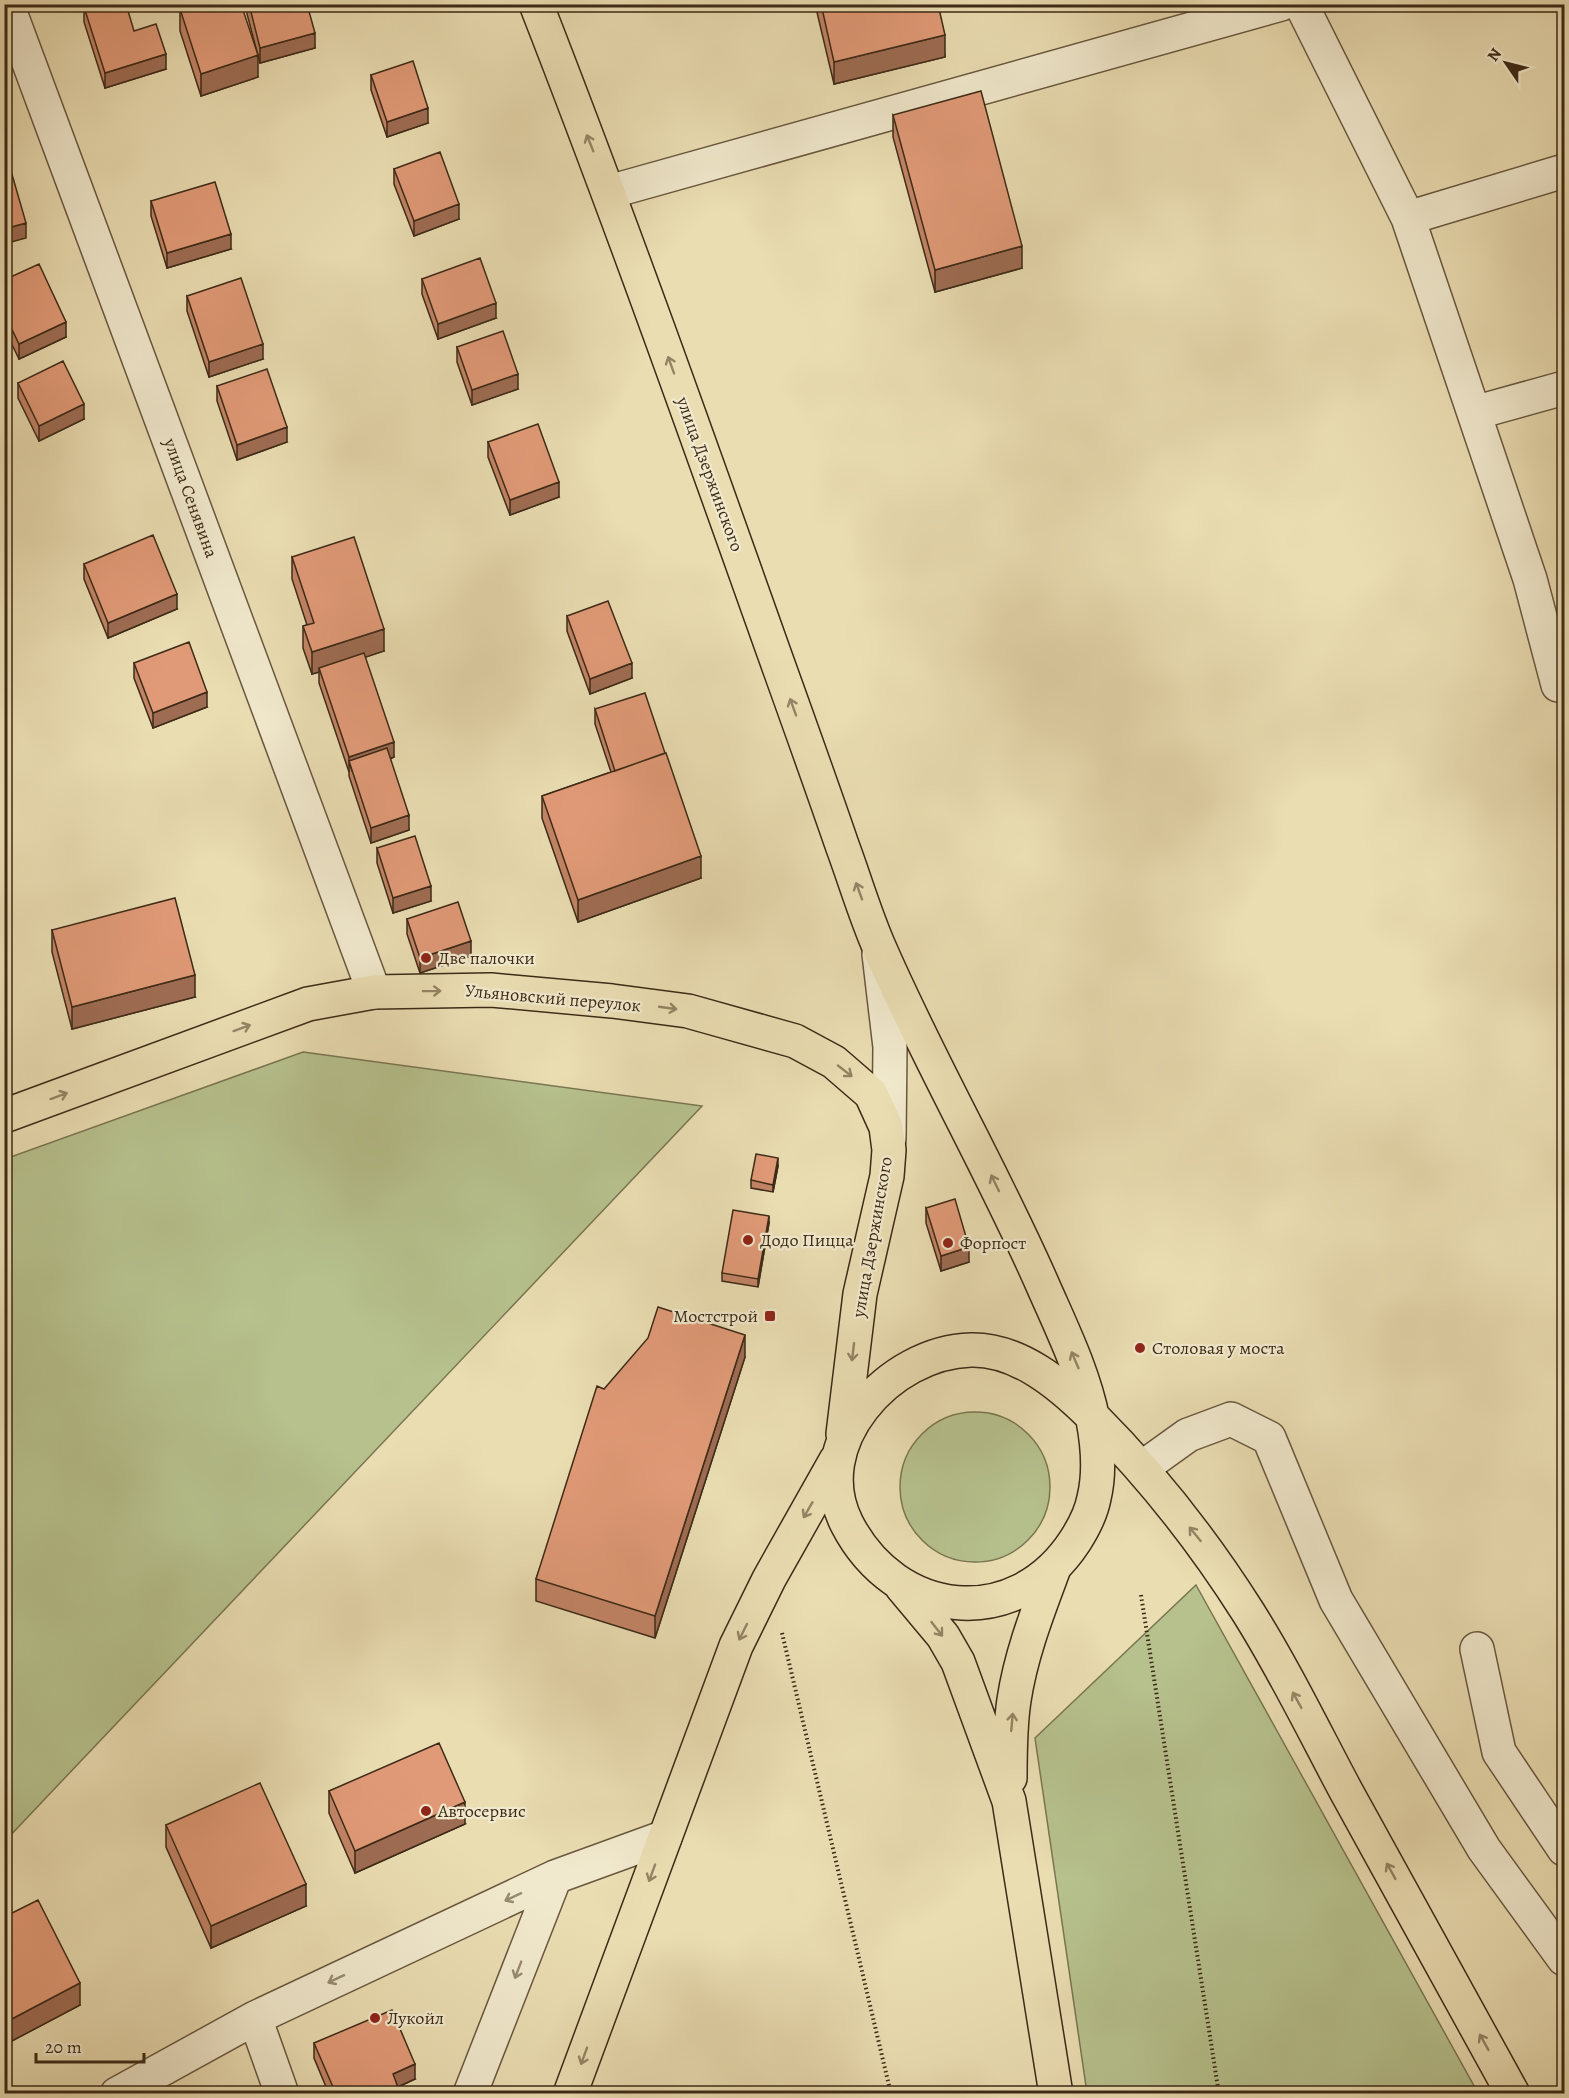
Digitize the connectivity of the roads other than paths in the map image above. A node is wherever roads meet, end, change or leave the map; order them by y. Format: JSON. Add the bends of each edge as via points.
{"nodes":[{"id":1,"x":8,"y":4,"type":"edge"},
{"id":2,"x":536,"y":4,"type":"edge"},
{"id":3,"x":1281,"y":4,"type":"edge"},
{"id":4,"x":1301,"y":4,"type":"edge"},
{"id":5,"x":1564,"y":171,"type":"edge"},
{"id":6,"x":609,"y":192,"type":"junction"},
{"id":7,"x":1408,"y":219,"type":"junction"},
{"id":8,"x":1564,"y":388,"type":"edge"},
{"id":9,"x":1474,"y":413,"type":"junction"},
{"id":10,"x":1558,"y":685,"type":"dead end"},
{"id":11,"x":878,"y":946,"type":"junction"},
{"id":12,"x":374,"y":992,"type":"junction"},
{"id":13,"x":795,"y":1041,"type":"joint"},
{"id":14,"x":4,"y":1116,"type":"edge"},
{"id":15,"x":889,"y":1149,"type":"junction"},
{"id":16,"x":1092,"y":1416,"type":"junction"},
{"id":17,"x":839,"y":1450,"type":"junction"},
{"id":18,"x":1142,"y":1468,"type":"junction"},
{"id":19,"x":1054,"y":1568,"type":"junction"},
{"id":20,"x":899,"y":1584,"type":"junction"},
{"id":21,"x":1477,"y":1649,"type":"dead end"},
{"id":22,"x":1009,"y":1801,"type":"junction"},
{"id":23,"x":665,"y":1837,"type":"junction"},
{"id":24,"x":1564,"y":1849,"type":"edge"},
{"id":25,"x":555,"y":1877,"type":"junction"},
{"id":26,"x":1564,"y":1959,"type":"edge"},
{"id":27,"x":255,"y":2018,"type":"junction"},
{"id":28,"x":117,"y":2094,"type":"edge"},
{"id":29,"x":282,"y":2094,"type":"edge"},
{"id":30,"x":470,"y":2094,"type":"edge"},
{"id":31,"x":570,"y":2094,"type":"edge"},
{"id":32,"x":1056,"y":2094,"type":"edge"},
{"id":33,"x":1513,"y":2094,"type":"edge"}],
"edges":[{"from":1,"to":12,"type":"street","name":"улица Сенявина"},
{"from":6,"to":2,"type":"main road","name":"улица Дзержинского","one_way":true},
{"from":3,"to":6,"type":"street"},
{"from":4,"to":7,"type":"street"},
{"from":5,"to":7,"type":"street"},
{"from":11,"to":6,"type":"main road","name":"улица Дзержинского","one_way":true},
{"from":7,"to":9,"type":"street"},
{"from":8,"to":9,"type":"street"},
{"from":9,"to":10,"type":"street","via":[[1530,579]]},
{"from":11,"to":15,"type":"street","via":[[890,1047]]},
{"from":16,"to":11,"type":"main road","name":"улица Дзержинского","one_way":true,"via":[[1079,1368],[1021,1236]]},
{"from":12,"to":13,"type":"main road","name":"Ульяновский переулок","one_way":true,"via":[[491,990],[612,1001],[688,1011]]},
{"from":14,"to":12,"type":"main road","name":"Ульяновский переулок","one_way":true,"via":[[308,1004]]},
{"from":13,"to":15,"type":"main road","name":"улица Дзержинского","one_way":true,"via":[[834,1062],[872,1094],[886,1127]]},
{"from":15,"to":17,"type":"main road","name":"улица Дзержинского","one_way":true,"via":[[887,1176],[860,1294]]},
{"from":16,"to":17,"type":"main road","via":[[1038,1371],[1006,1355],[973,1350],[936,1355],[903,1371],[856,1416]]},
{"from":16,"to":18,"type":"main road"},
{"from":16,"to":19,"type":"main road","name":"улица Дзержинского","via":[[1098,1456],[1095,1497],[1083,1530]]},
{"from":17,"to":20,"type":"main road","name":"улица Дзержинского","via":[[836,1488],[840,1509],[850,1531],[871,1559]]},
{"from":17,"to":23,"type":"main road","one_way":true,"via":[[736,1646]]},
{"from":18,"to":26,"type":"street","via":[[1188,1435],[1231,1419],[1269,1438],[1336,1600],[1484,1848]]},
{"from":33,"to":18,"type":"main road","one_way":true,"via":[[1252,1619],[1202,1543]]},
{"from":19,"to":20,"type":"main road","via":[[1017,1594],[967,1604],[932,1598]]},
{"from":22,"to":19,"type":"main road","one_way":true,"via":[[1014,1700],[1033,1622]]},
{"from":20,"to":22,"type":"main road","one_way":true,"via":[[943,1636],[958,1662]]},
{"from":21,"to":24,"type":"street","via":[[1499,1752]]},
{"from":22,"to":32,"type":"main road"},
{"from":23,"to":25,"type":"street"},
{"from":23,"to":31,"type":"main road","one_way":true},
{"from":25,"to":27,"type":"street","one_way":true},
{"from":25,"to":30,"type":"street","one_way":true},
{"from":27,"to":28,"type":"street"},
{"from":27,"to":29,"type":"street"}]}
